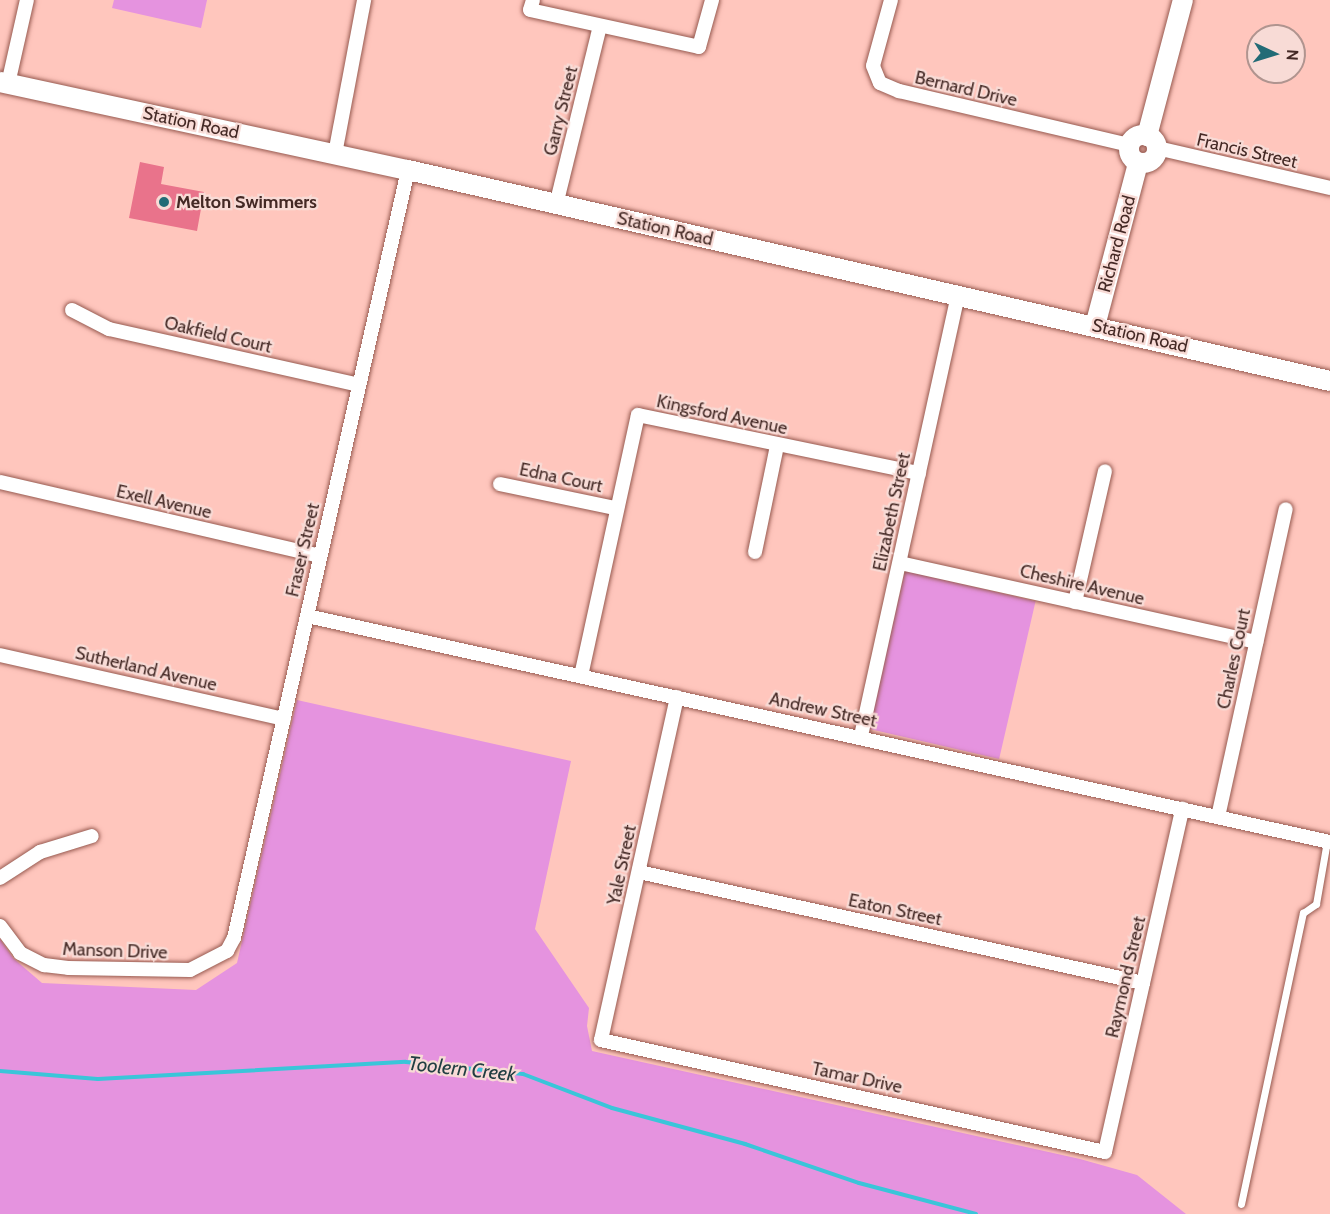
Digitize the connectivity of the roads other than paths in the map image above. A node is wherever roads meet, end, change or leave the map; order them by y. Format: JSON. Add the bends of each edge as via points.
{"nodes":[{"id":1,"x":27,"y":0,"type":"edge"},
{"id":2,"x":364,"y":0,"type":"edge"},
{"id":3,"x":712,"y":0,"type":"edge"},
{"id":4,"x":891,"y":0,"type":"edge"},
{"id":5,"x":1183,"y":0,"type":"edge"},
{"id":6,"x":532,"y":5,"type":"edge"},
{"id":7,"x":600,"y":26,"type":"junction"},
{"id":8,"x":4,"y":83,"type":"edge"},
{"id":9,"x":1152,"y":142,"type":"junction"},
{"id":10,"x":335,"y":154,"type":"junction"},
{"id":11,"x":1133,"y":154,"type":"junction"},
{"id":12,"x":408,"y":170,"type":"junction"},
{"id":13,"x":1330,"y":188,"type":"edge"},
{"id":14,"x":556,"y":205,"type":"junction"},
{"id":15,"x":958,"y":296,"type":"junction"},
{"id":16,"x":72,"y":310,"type":"dead end"},
{"id":17,"x":1095,"y":326,"type":"junction"},
{"id":18,"x":1330,"y":381,"type":"edge"},
{"id":19,"x":359,"y":385,"type":"junction"},
{"id":20,"x":777,"y":446,"type":"junction"},
{"id":21,"x":1105,"y":471,"type":"dead end"},
{"id":22,"x":919,"y":473,"type":"junction"},
{"id":23,"x":0,"y":482,"type":"edge"},
{"id":24,"x":500,"y":484,"type":"dead end"},
{"id":25,"x":615,"y":508,"type":"junction"},
{"id":26,"x":1286,"y":509,"type":"dead end"},
{"id":27,"x":755,"y":552,"type":"dead end"},
{"id":28,"x":320,"y":556,"type":"junction"},
{"id":29,"x":900,"y":563,"type":"junction"},
{"id":30,"x":1075,"y":602,"type":"junction"},
{"id":31,"x":307,"y":615,"type":"junction"},
{"id":32,"x":1256,"y":642,"type":"junction"},
{"id":33,"x":0,"y":655,"type":"edge"},
{"id":34,"x":581,"y":676,"type":"junction"},
{"id":35,"x":676,"y":697,"type":"junction"},
{"id":36,"x":284,"y":719,"type":"junction"},
{"id":37,"x":861,"y":736,"type":"junction"},
{"id":38,"x":1182,"y":809,"type":"junction"},
{"id":39,"x":1218,"y":816,"type":"junction"},
{"id":40,"x":92,"y":836,"type":"dead end"},
{"id":41,"x":1329,"y":841,"type":"edge"},
{"id":42,"x":639,"y":872,"type":"junction"},
{"id":43,"x":0,"y":878,"type":"edge"},
{"id":44,"x":0,"y":926,"type":"edge"},
{"id":45,"x":234,"y":938,"type":"joint"},
{"id":46,"x":1143,"y":983,"type":"junction"},
{"id":47,"x":601,"y":1040,"type":"joint"},
{"id":48,"x":1105,"y":1152,"type":"joint"},
{"id":49,"x":1241,"y":1204,"type":"dead end"}],
"edges":[{"from":1,"to":8,"type":"street"},
{"from":2,"to":10,"type":"street"},
{"from":3,"to":7,"type":"street","via":[[699,47]]},
{"from":4,"to":11,"type":"street","name":"Bernard Drive","via":[[873,66],[880,82],[899,91]]},
{"from":5,"to":9,"type":"street"},
{"from":6,"to":7,"type":"street"},
{"from":7,"to":14,"type":"street","name":"Garry Street"},
{"from":8,"to":10,"type":"street","name":"Station Road"},
{"from":9,"to":11,"type":"street","via":[[1138,136]]},
{"from":9,"to":13,"type":"street","name":"Francis Street"},
{"from":10,"to":12,"type":"street","name":"Station Road"},
{"from":11,"to":17,"type":"street","name":"Richard Road"},
{"from":12,"to":14,"type":"street","name":"Station Road"},
{"from":12,"to":19,"type":"street","name":"Fraser Street"},
{"from":14,"to":15,"type":"street","name":"Station Road"},
{"from":15,"to":17,"type":"street","name":"Station Road"},
{"from":15,"to":22,"type":"street","name":"Elizabeth Street"},
{"from":16,"to":19,"type":"street","name":"Oakfield Court","via":[[108,329]]},
{"from":17,"to":18,"type":"street","name":"Station Road"},
{"from":19,"to":28,"type":"street","name":"Fraser Street"},
{"from":20,"to":22,"type":"street","name":"Kingsford Avenue"},
{"from":20,"to":25,"type":"street","name":"Kingsford Avenue","via":[[638,415]]},
{"from":20,"to":27,"type":"street"},
{"from":21,"to":30,"type":"street"},
{"from":22,"to":29,"type":"street","name":"Elizabeth Street"},
{"from":23,"to":28,"type":"street","name":"Exell Avenue"},
{"from":24,"to":25,"type":"street","name":"Edna Court"},
{"from":25,"to":34,"type":"street","name":"Kingsford Avenue"},
{"from":26,"to":32,"type":"street","name":"Charles Court"},
{"from":28,"to":31,"type":"street","name":"Fraser Street"},
{"from":29,"to":30,"type":"street","name":"Cheshire Avenue"},
{"from":29,"to":37,"type":"street","name":"Elizabeth Street"},
{"from":30,"to":32,"type":"street","name":"Cheshire Avenue"},
{"from":31,"to":34,"type":"street","name":"Andrew Street"},
{"from":31,"to":36,"type":"street","name":"Fraser Street"},
{"from":32,"to":39,"type":"street","name":"Charles Court"},
{"from":33,"to":36,"type":"street","name":"Sutherland Avenue"},
{"from":34,"to":35,"type":"street","name":"Andrew Street"},
{"from":35,"to":37,"type":"street","name":"Andrew Street"},
{"from":35,"to":42,"type":"street","name":"Yale Street"},
{"from":36,"to":45,"type":"street","name":"Fraser Street"},
{"from":37,"to":38,"type":"street","name":"Andrew Street"},
{"from":38,"to":39,"type":"street","name":"Andrew Street"},
{"from":38,"to":46,"type":"street","name":"Raymond Street"},
{"from":39,"to":41,"type":"street","name":"Andrew Street"},
{"from":40,"to":43,"type":"street","via":[[40,852]]},
{"from":41,"to":49,"type":"lane","via":[[1316,904],[1303,913]]},
{"from":42,"to":46,"type":"street","name":"Eaton Street"},
{"from":42,"to":47,"type":"street","name":"Yale Street"},
{"from":44,"to":45,"type":"street","name":"Manson Drive","via":[[20,953],[44,965],[68,968],[190,970],[227,951]]},
{"from":46,"to":48,"type":"street","name":"Raymond Street"},
{"from":47,"to":48,"type":"street","name":"Tamar Drive"}]}
